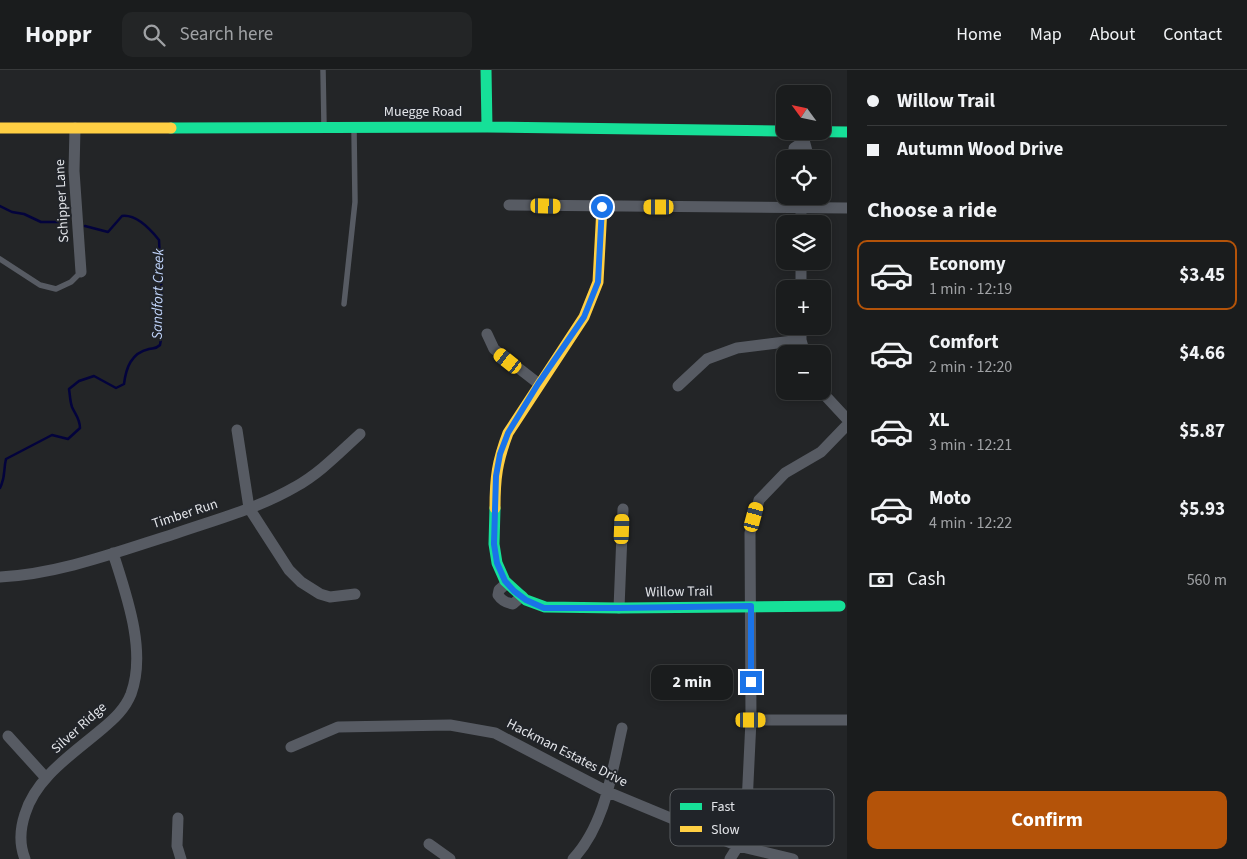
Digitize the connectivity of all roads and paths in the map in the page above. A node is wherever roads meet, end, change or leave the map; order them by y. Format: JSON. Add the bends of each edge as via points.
{"nodes":[{"id":1,"x":323,"y":70,"type":"edge"},
{"id":2,"x":486,"y":70,"type":"edge"},
{"id":3,"x":354,"y":127,"type":"junction"},
{"id":4,"x":486,"y":127,"type":"junction"},
{"id":5,"x":0,"y":128,"type":"edge"},
{"id":6,"x":75,"y":128,"type":"junction"},
{"id":7,"x":324,"y":128,"type":"junction"},
{"id":8,"x":847,"y":132,"type":"edge"},
{"id":9,"x":831,"y":134,"type":"edge"},
{"id":10,"x":776,"y":136,"type":"edge"},
{"id":11,"x":776,"y":203,"type":"edge"},
{"id":12,"x":509,"y":205,"type":"dead end"},
{"id":13,"x":818,"y":205,"type":"edge"},
{"id":14,"x":602,"y":207,"type":"junction"},
{"id":15,"x":847,"y":208,"type":"edge"},
{"id":16,"x":0,"y":259,"type":"edge"},
{"id":17,"x":81,"y":272,"type":"joint"},
{"id":18,"x":344,"y":304,"type":"dead end"},
{"id":19,"x":487,"y":334,"type":"dead end"},
{"id":20,"x":801,"y":335,"type":"edge"},
{"id":21,"x":801,"y":340,"type":"junction"},
{"id":22,"x":802,"y":345,"type":"edge"},
{"id":23,"x":538,"y":384,"type":"junction"},
{"id":24,"x":678,"y":386,"type":"dead end"},
{"id":25,"x":829,"y":400,"type":"edge"},
{"id":26,"x":847,"y":419,"type":"edge"},
{"id":27,"x":847,"y":425,"type":"edge"},
{"id":28,"x":237,"y":430,"type":"dead end"},
{"id":29,"x":360,"y":434,"type":"dead end"},
{"id":30,"x":250,"y":508,"type":"junction"},
{"id":31,"x":622,"y":509,"type":"dead end"},
{"id":32,"x":113,"y":553,"type":"junction"},
{"id":33,"x":0,"y":577,"type":"edge"},
{"id":34,"x":507,"y":583,"type":"junction"},
{"id":35,"x":355,"y":594,"type":"dead end"},
{"id":36,"x":522,"y":596,"type":"junction"},
{"id":37,"x":751,"y":606,"type":"junction"},
{"id":38,"x":840,"y":606,"type":"dead end"},
{"id":39,"x":619,"y":608,"type":"junction"},
{"id":40,"x":751,"y":720,"type":"junction"},
{"id":41,"x":847,"y":720,"type":"edge"},
{"id":42,"x":622,"y":728,"type":"dead end"},
{"id":43,"x":8,"y":736,"type":"dead end"},
{"id":44,"x":291,"y":747,"type":"dead end"},
{"id":45,"x":46,"y":778,"type":"junction"},
{"id":46,"x":748,"y":789,"type":"edge"},
{"id":47,"x":608,"y":792,"type":"junction"},
{"id":48,"x":178,"y":818,"type":"dead end"},
{"id":49,"x":670,"y":818,"type":"edge"},
{"id":50,"x":429,"y":844,"type":"dead end"},
{"id":51,"x":738,"y":846,"type":"joint"},
{"id":52,"x":25,"y":859,"type":"edge"},
{"id":53,"x":181,"y":859,"type":"edge"},
{"id":54,"x":450,"y":859,"type":"edge"},
{"id":55,"x":574,"y":859,"type":"edge"},
{"id":56,"x":730,"y":859,"type":"edge"},
{"id":57,"x":794,"y":859,"type":"edge"}],
"edges":[{"from":1,"to":7,"type":"lane"},
{"from":2,"to":4,"type":"main road"},
{"from":3,"to":4,"type":"main road","name":"Muegge Road"},
{"from":3,"to":7,"type":"main road","name":"Muegge Road"},
{"from":3,"to":18,"type":"lane","via":[[355,202]]},
{"from":4,"to":10,"type":"main road","name":"Muegge Road"},
{"from":5,"to":6,"type":"main road","name":"Muegge Road"},
{"from":6,"to":7,"type":"main road","name":"Muegge Road"},
{"from":6,"to":17,"type":"street","name":"Schipper Lane","via":[[74,171]]},
{"from":8,"to":9,"type":"main road","name":"Muegge Road"},
{"from":11,"to":14,"type":"street"},
{"from":12,"to":14,"type":"street"},
{"from":13,"to":15,"type":"street"},
{"from":14,"to":23,"type":"main road","name":"Willow Trail","via":[[598,282],[584,317]]},
{"from":16,"to":17,"type":"lane","via":[[40,285],[56,289],[71,282]]},
{"from":19,"to":23,"type":"street","via":[[494,349]]},
{"from":20,"to":21,"type":"street"},
{"from":21,"to":22,"type":"street"},
{"from":21,"to":24,"type":"street","via":[[737,348],[707,359]]},
{"from":23,"to":34,"type":"main road","name":"Willow Trail","via":[[508,433],[496,476],[494,544],[497,563]]},
{"from":25,"to":26,"type":"street"},
{"from":27,"to":37,"type":"street","via":[[821,452],[785,473],[759,500],[750,533]]},
{"from":28,"to":30,"type":"street"},
{"from":29,"to":30,"type":"street","name":"Timber Run","via":[[295,487]]},
{"from":30,"to":32,"type":"street","name":"Timber Run"},
{"from":30,"to":35,"type":"street","via":[[300,582],[330,597]]},
{"from":31,"to":39,"type":"street"},
{"from":32,"to":33,"type":"street","name":"Timber Run","via":[[38,574]]},
{"from":32,"to":45,"type":"street","name":"Silver Ridge","via":[[135,634],[135,680],[131,694],[114,718]]},
{"from":34,"to":36,"type":"main road","name":"Willow Trail"},
{"from":34,"to":36,"type":"street","via":[[499,590],[500,599],[513,604]]},
{"from":36,"to":39,"type":"main road","name":"Willow Trail","via":[[544,608]]},
{"from":37,"to":38,"type":"main road","name":"Willow Trail"},
{"from":37,"to":39,"type":"main road","name":"Willow Trail"},
{"from":37,"to":40,"type":"street"},
{"from":40,"to":41,"type":"street"},
{"from":40,"to":46,"type":"street"},
{"from":42,"to":47,"type":"street"},
{"from":43,"to":45,"type":"street"},
{"from":44,"to":47,"type":"street","name":"Hackman Estates Drive","via":[[338,727],[450,725],[495,733]]},
{"from":45,"to":52,"type":"street","name":"Silver Ridge","via":[[35,791],[23,820],[20,837]]},
{"from":47,"to":49,"type":"street","name":"Hackman Estates Drive"},
{"from":47,"to":55,"type":"street","via":[[590,834]]},
{"from":48,"to":53,"type":"street","via":[[177,846]]},
{"from":50,"to":54,"type":"street"},
{"from":51,"to":56,"type":"street"},
{"from":51,"to":57,"type":"street","name":"Hackman Estates Drive"}]}
